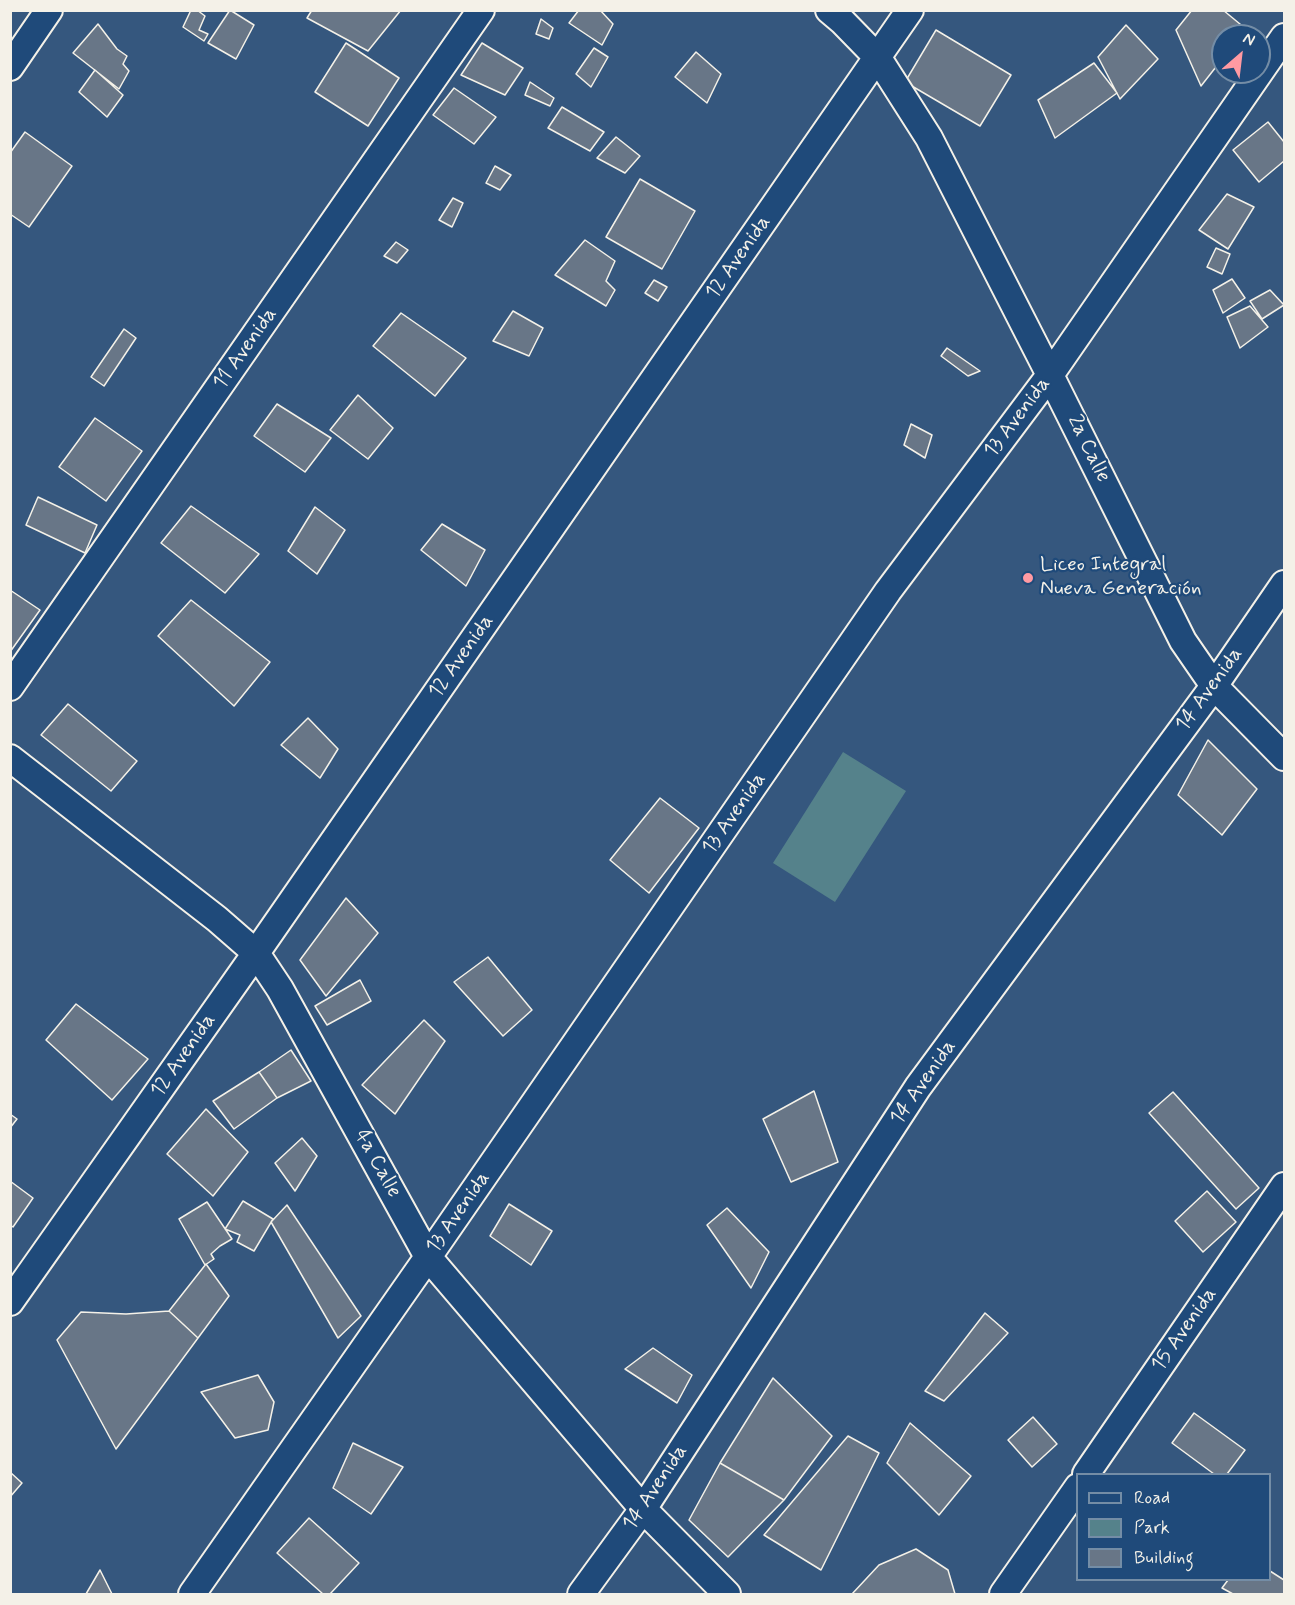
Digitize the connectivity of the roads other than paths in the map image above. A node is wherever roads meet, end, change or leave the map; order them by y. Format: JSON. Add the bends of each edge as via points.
{"nodes":[{"id":1,"x":49,"y":10,"type":"edge"},
{"id":2,"x":481,"y":10,"type":"edge"},
{"id":3,"x":829,"y":10,"type":"edge"},
{"id":4,"x":910,"y":10,"type":"edge"},
{"id":5,"x":1284,"y":38,"type":"edge"},
{"id":6,"x":878,"y":58,"type":"junction"},
{"id":7,"x":10,"y":67,"type":"edge"},
{"id":8,"x":1050,"y":375,"type":"junction"},
{"id":9,"x":1284,"y":584,"type":"edge"},
{"id":10,"x":1214,"y":686,"type":"junction"},
{"id":11,"x":10,"y":687,"type":"edge"},
{"id":12,"x":1284,"y":757,"type":"edge"},
{"id":13,"x":10,"y":758,"type":"edge"},
{"id":14,"x":256,"y":953,"type":"junction"},
{"id":15,"x":1284,"y":1186,"type":"edge"},
{"id":16,"x":429,"y":1257,"type":"junction"},
{"id":17,"x":10,"y":1302,"type":"edge"},
{"id":18,"x":1087,"y":1473,"type":"edge"},
{"id":19,"x":1076,"y":1487,"type":"edge"},
{"id":20,"x":643,"y":1509,"type":"junction"},
{"id":21,"x":192,"y":1594,"type":"edge"},
{"id":22,"x":581,"y":1594,"type":"edge"},
{"id":23,"x":726,"y":1594,"type":"edge"},
{"id":24,"x":1003,"y":1594,"type":"edge"}],
"edges":[{"from":1,"to":7,"type":"street"},
{"from":2,"to":11,"type":"street","name":"11 Avenida"},
{"from":3,"to":6,"type":"street","name":"2a Calle"},
{"from":4,"to":6,"type":"street","name":"12 Avenida"},
{"from":5,"to":8,"type":"street","name":"13 Avenida"},
{"from":6,"to":8,"type":"street","name":"2a Calle","via":[[929,138]]},
{"from":6,"to":14,"type":"street","name":"12 Avenida"},
{"from":8,"to":10,"type":"street","name":"2a Calle","via":[[1183,641]]},
{"from":8,"to":16,"type":"street","name":"13 Avenida","via":[[888,591]]},
{"from":9,"to":10,"type":"street","name":"14 Avenida"},
{"from":10,"to":12,"type":"street","name":"2a Calle"},
{"from":10,"to":20,"type":"street","name":"14 Avenida","via":[[918,1087]]},
{"from":13,"to":14,"type":"street","name":"4a Calle"},
{"from":14,"to":16,"type":"street","name":"4a Calle","via":[[280,989]]},
{"from":14,"to":17,"type":"street","name":"12 Avenida"},
{"from":15,"to":18,"type":"street","name":"15 Avenida"},
{"from":16,"to":20,"type":"street","name":"4a Calle"},
{"from":16,"to":21,"type":"street","name":"13 Avenida"},
{"from":19,"to":24,"type":"street"},
{"from":20,"to":22,"type":"street","name":"14 Avenida"},
{"from":20,"to":23,"type":"street","name":"4a Calle"}]}
